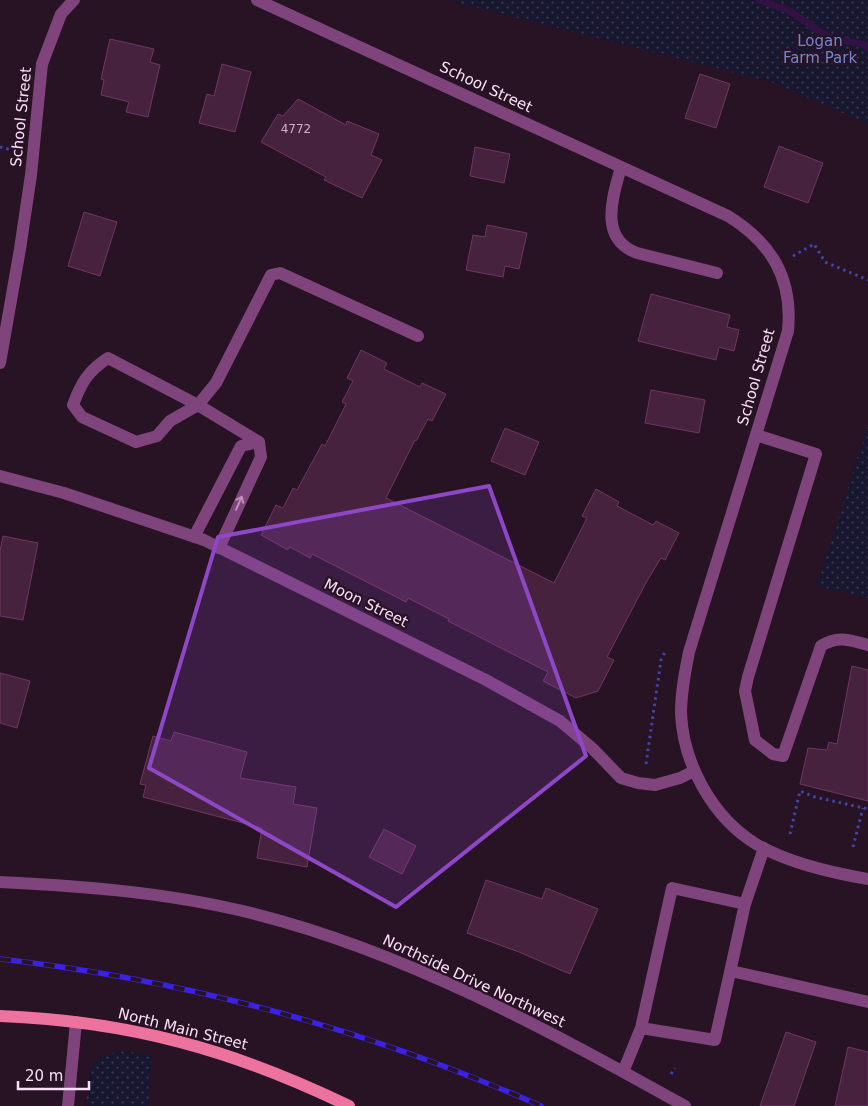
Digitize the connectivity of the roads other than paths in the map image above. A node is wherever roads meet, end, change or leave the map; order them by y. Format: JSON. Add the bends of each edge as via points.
{"nodes":[{"id":1,"x":74,"y":0,"type":"edge"},
{"id":2,"x":257,"y":0,"type":"edge"},
{"id":3,"x":620,"y":166,"type":"junction"},
{"id":4,"x":717,"y":273,"type":"dead end"},
{"id":5,"x":418,"y":336,"type":"dead end"},
{"id":6,"x":0,"y":363,"type":"edge"},
{"id":7,"x":198,"y":405,"type":"junction"},
{"id":8,"x":756,"y":435,"type":"junction"},
{"id":9,"x":259,"y":442,"type":"junction"},
{"id":10,"x":0,"y":476,"type":"edge"},
{"id":11,"x":194,"y":537,"type":"junction"},
{"id":12,"x":219,"y":548,"type":"junction"},
{"id":13,"x":868,"y":645,"type":"edge"},
{"id":14,"x":694,"y":771,"type":"junction"},
{"id":15,"x":764,"y":848,"type":"junction"},
{"id":16,"x":868,"y":879,"type":"edge"},
{"id":17,"x":0,"y":882,"type":"edge"},
{"id":18,"x":745,"y":904,"type":"junction"},
{"id":19,"x":730,"y":971,"type":"junction"},
{"id":20,"x":868,"y":1002,"type":"edge"},
{"id":21,"x":0,"y":1016,"type":"edge"},
{"id":22,"x":76,"y":1022,"type":"junction"},
{"id":23,"x":641,"y":1028,"type":"junction"},
{"id":24,"x":623,"y":1072,"type":"junction"},
{"id":25,"x":68,"y":1106,"type":"edge"},
{"id":26,"x":349,"y":1106,"type":"edge"},
{"id":27,"x":686,"y":1106,"type":"edge"}],
"edges":[{"from":1,"to":6,"type":"street","name":"School Street","via":[[61,14],[42,64],[31,175]]},
{"from":2,"to":3,"type":"street","name":"School Street"},
{"from":3,"to":4,"type":"street","via":[[611,223],[626,249]]},
{"from":3,"to":8,"type":"street","name":"School Street","via":[[744,226],[756,236],[777,265],[788,299],[788,331]]},
{"from":5,"to":7,"type":"street","via":[[280,273],[272,275],[216,383]]},
{"from":7,"to":7,"type":"street","via":[[108,358],[95,366],[80,387],[73,405],[82,417],[136,442],[157,436],[170,421]]},
{"from":7,"to":9,"type":"street"},
{"from":8,"to":13,"type":"street","via":[[816,454],[745,691],[755,740],[773,754],[783,756],[821,646],[829,641],[845,639]]},
{"from":8,"to":14,"type":"street","name":"School Street","via":[[689,652],[683,683],[684,740]]},
{"from":9,"to":11,"type":"street","via":[[242,446]]},
{"from":12,"to":9,"type":"street","one_way":true,"via":[[261,457]]},
{"from":10,"to":11,"type":"street","name":"Moon Street","via":[[64,493]]},
{"from":11,"to":12,"type":"street","name":"Moon Street"},
{"from":12,"to":14,"type":"street","name":"Moon Street","via":[[486,680],[560,721],[621,778],[638,784],[656,785]]},
{"from":14,"to":15,"type":"street","name":"School Street","via":[[713,803],[732,825]]},
{"from":15,"to":16,"type":"street","name":"School Street","via":[[812,866]]},
{"from":15,"to":18,"type":"street"},
{"from":17,"to":24,"type":"street","name":"Northside Drive Northwest","via":[[166,896],[253,913],[307,928],[375,952],[454,986]]},
{"from":18,"to":19,"type":"street"},
{"from":18,"to":23,"type":"street","via":[[672,888]]},
{"from":19,"to":20,"type":"street"},
{"from":19,"to":23,"type":"street","via":[[715,1040]]},
{"from":21,"to":22,"type":"main road","name":"North Main Street"},
{"from":22,"to":25,"type":"street"},
{"from":22,"to":26,"type":"main road","name":"North Main Street","via":[[128,1029],[232,1056],[286,1076]]},
{"from":23,"to":24,"type":"street"},
{"from":24,"to":27,"type":"street","name":"Northside Drive Northwest"}]}
